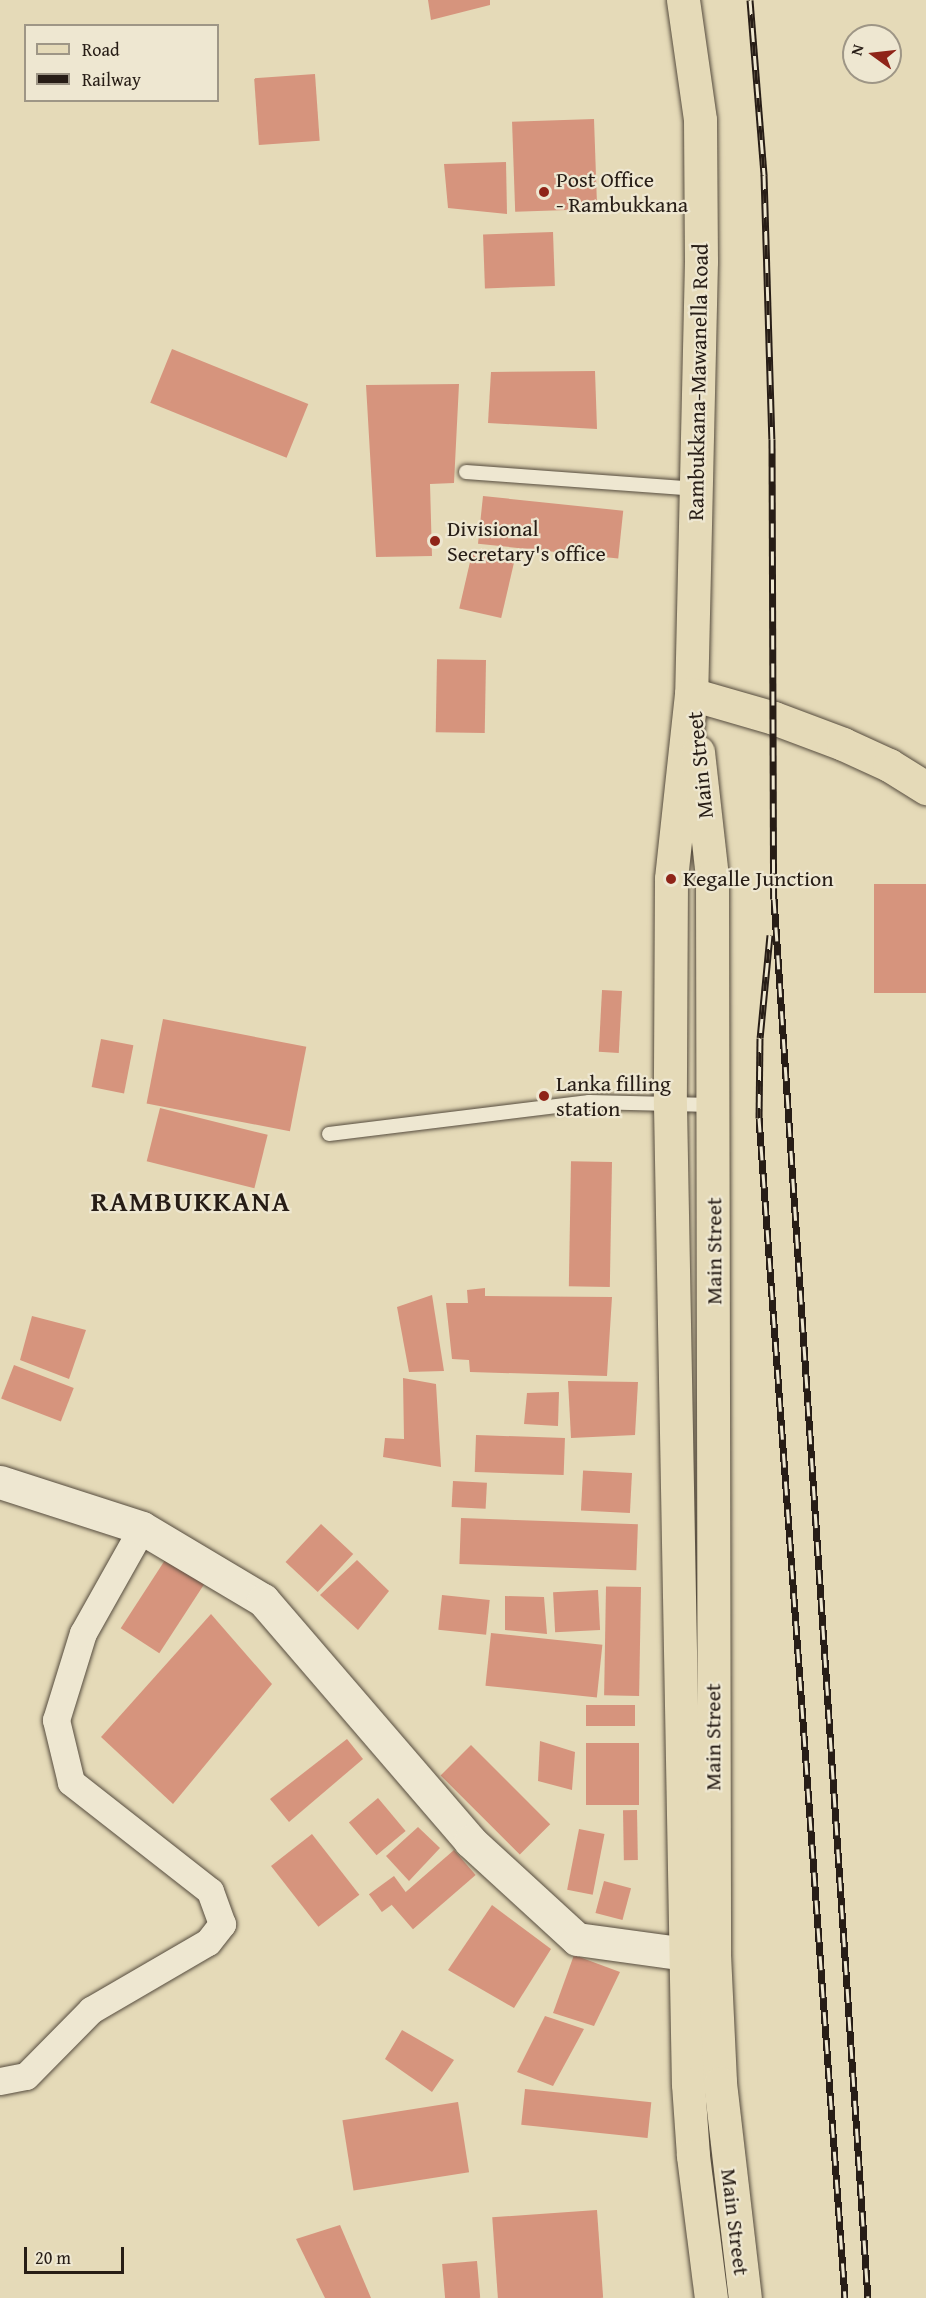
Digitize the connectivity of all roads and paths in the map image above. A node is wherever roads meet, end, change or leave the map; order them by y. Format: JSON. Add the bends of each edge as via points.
{"nodes":[{"id":1,"x":683,"y":0,"type":"edge"},
{"id":2,"x":466,"y":472,"type":"dead end"},
{"id":3,"x":697,"y":489,"type":"junction"},
{"id":4,"x":691,"y":694,"type":"junction"},
{"id":5,"x":926,"y":788,"type":"edge"},
{"id":6,"x":670,"y":1105,"type":"junction"},
{"id":7,"x":714,"y":1105,"type":"junction"},
{"id":8,"x":329,"y":1134,"type":"dead end"},
{"id":9,"x":0,"y":1482,"type":"edge"},
{"id":10,"x":142,"y":1528,"type":"junction"},
{"id":11,"x":700,"y":1954,"type":"junction"},
{"id":12,"x":0,"y":2081,"type":"edge"},
{"id":13,"x":711,"y":2298,"type":"edge"},
{"id":14,"x":745,"y":2298,"type":"edge"}],
"edges":[{"from":1,"to":3,"type":"main road","name":"Rambukkana-Mawanella Road","via":[[700,120]]},
{"from":2,"to":3,"type":"lane"},
{"from":3,"to":4,"type":"main road","name":"Rambukkana-Mawanella Road"},
{"from":4,"to":5,"type":"main road","via":[[774,718],[843,744]]},
{"from":4,"to":6,"type":"main road","name":"Main Street","via":[[671,879]]},
{"from":4,"to":7,"type":"main road","name":"Main Street","via":[[712,878]]},
{"from":6,"to":7,"type":"lane"},
{"from":6,"to":8,"type":"lane","via":[[590,1102]]},
{"from":6,"to":11,"type":"main road","name":"Main Street"},
{"from":7,"to":11,"type":"main road","name":"Main Street"},
{"from":9,"to":10,"type":"street"},
{"from":10,"to":11,"type":"street","via":[[263,1600],[470,1841],[577,1939]]},
{"from":10,"to":12,"type":"street","via":[[83,1633],[56,1720],[71,1782],[210,1891],[222,1924],[208,1942],[91,2010],[26,2076]]},
{"from":11,"to":13,"type":"main road","name":"Main Street","via":[[690,2114]]},
{"from":11,"to":14,"type":"main road","name":"Main Street"}]}
